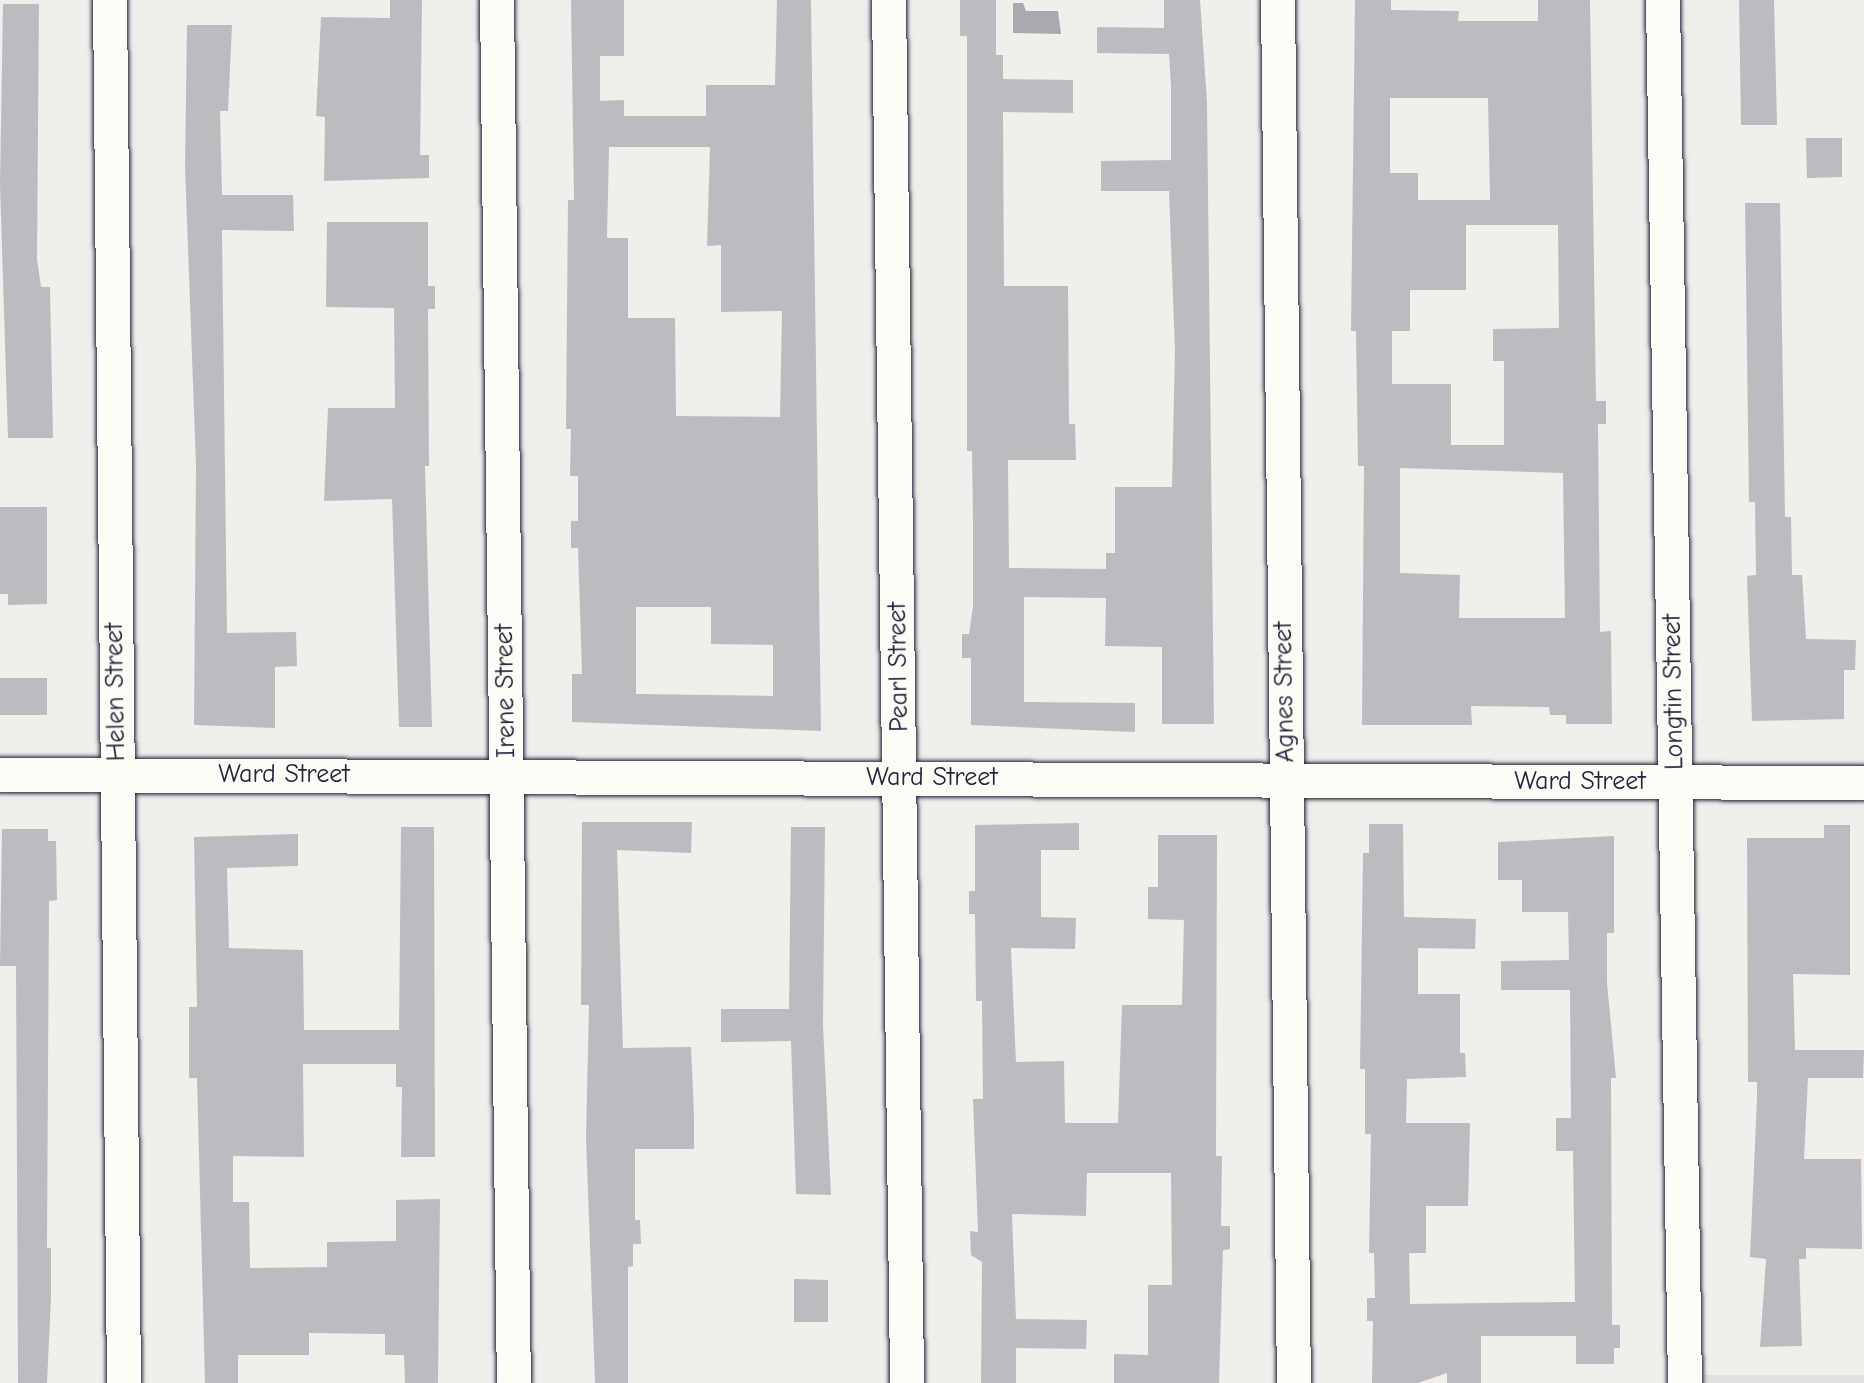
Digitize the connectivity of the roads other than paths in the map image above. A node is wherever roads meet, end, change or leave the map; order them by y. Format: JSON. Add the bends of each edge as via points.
{"nodes":[{"id":1,"x":110,"y":0,"type":"edge"},
{"id":2,"x":497,"y":0,"type":"edge"},
{"id":3,"x":889,"y":0,"type":"edge"},
{"id":4,"x":1278,"y":0,"type":"edge"},
{"id":5,"x":1663,"y":0,"type":"edge"},
{"id":6,"x":507,"y":773,"type":"junction"},
{"id":7,"x":0,"y":775,"type":"edge"},
{"id":8,"x":117,"y":775,"type":"junction"},
{"id":9,"x":901,"y":778,"type":"junction"},
{"id":10,"x":1286,"y":780,"type":"junction"},
{"id":11,"x":1675,"y":782,"type":"junction"},
{"id":12,"x":1864,"y":783,"type":"edge"},
{"id":13,"x":124,"y":1383,"type":"edge"},
{"id":14,"x":514,"y":1383,"type":"edge"},
{"id":15,"x":907,"y":1383,"type":"edge"},
{"id":16,"x":1294,"y":1383,"type":"edge"},
{"id":17,"x":1685,"y":1383,"type":"edge"}],
"edges":[{"from":1,"to":8,"type":"street","name":"Helen Street"},
{"from":2,"to":6,"type":"street","name":"Irene Street"},
{"from":3,"to":9,"type":"street","name":"Pearl Street"},
{"from":4,"to":10,"type":"street","name":"Agnes Street"},
{"from":5,"to":11,"type":"street","name":"Longtin Street"},
{"from":6,"to":8,"type":"street","name":"Ward Street"},
{"from":6,"to":9,"type":"street","name":"Ward Street"},
{"from":6,"to":14,"type":"street","name":"Irene Street"},
{"from":7,"to":8,"type":"street","name":"Ward Street"},
{"from":8,"to":13,"type":"street","name":"Helen Street"},
{"from":9,"to":10,"type":"street","name":"Ward Street"},
{"from":9,"to":15,"type":"street","name":"Pearl Street"},
{"from":10,"to":11,"type":"street","name":"Ward Street"},
{"from":10,"to":16,"type":"street","name":"Agnes Street"},
{"from":11,"to":12,"type":"street","name":"Ward Street"},
{"from":11,"to":17,"type":"street","name":"Longtin Street"}]}
